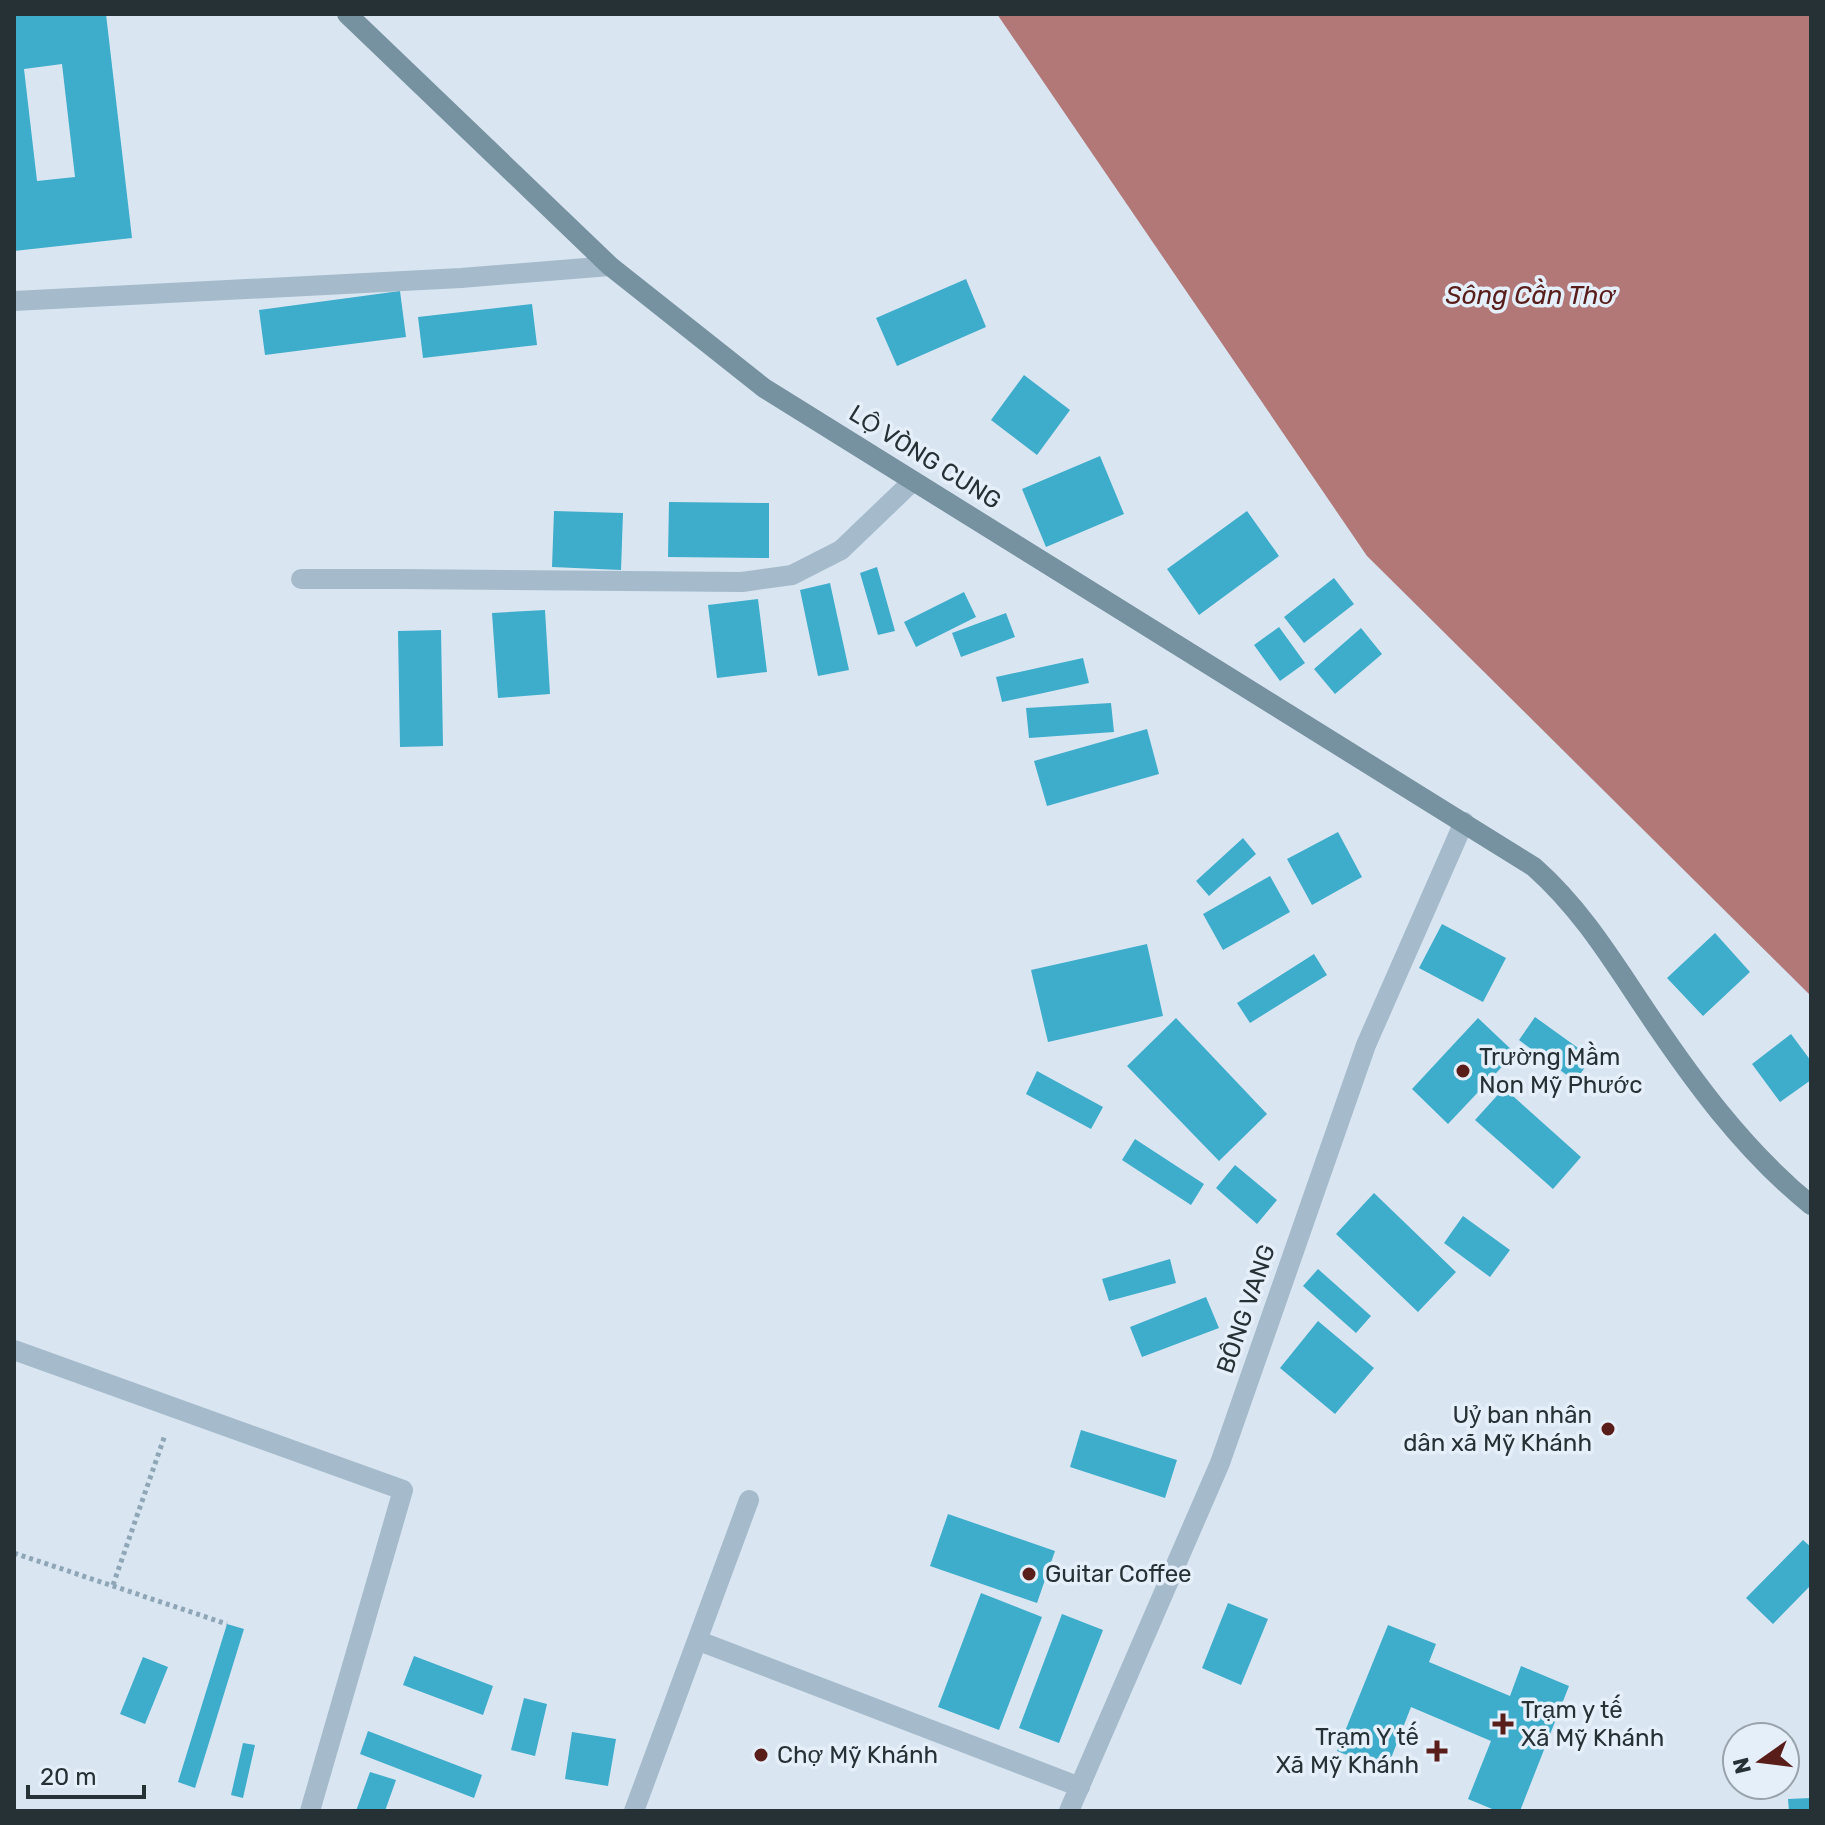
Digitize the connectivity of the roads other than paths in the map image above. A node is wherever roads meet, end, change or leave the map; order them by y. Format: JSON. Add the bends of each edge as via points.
{"nodes":[{"id":1,"x":347,"y":14,"type":"edge"},
{"id":2,"x":610,"y":266,"type":"junction"},
{"id":3,"x":14,"y":301,"type":"edge"},
{"id":4,"x":913,"y":481,"type":"junction"},
{"id":5,"x":301,"y":579,"type":"dead end"},
{"id":6,"x":1464,"y":822,"type":"junction"},
{"id":7,"x":1811,"y":1205,"type":"edge"},
{"id":8,"x":14,"y":1350,"type":"edge"},
{"id":9,"x":749,"y":1500,"type":"dead end"},
{"id":10,"x":699,"y":1641,"type":"junction"},
{"id":11,"x":1080,"y":1787,"type":"junction"},
{"id":12,"x":310,"y":1811,"type":"edge"},
{"id":13,"x":634,"y":1811,"type":"edge"},
{"id":14,"x":1069,"y":1811,"type":"edge"}],
"edges":[{"from":1,"to":2,"type":"main road","name":"LỘ VÒNG CUNG"},
{"from":2,"to":3,"type":"street"},
{"from":2,"to":4,"type":"main road","name":"LỘ VÒNG CUNG","via":[[764,388]]},
{"from":4,"to":5,"type":"street","via":[[841,550],[792,575],[742,582]]},
{"from":4,"to":6,"type":"main road","name":"LỘ VÒNG CUNG"},
{"from":6,"to":7,"type":"main road","name":"LỘ VÒNG CUNG","via":[[1534,867],[1568,898],[1723,1117],[1782,1182]]},
{"from":6,"to":11,"type":"street","name":"BÔNG VANG","via":[[1366,1045],[1220,1463]]},
{"from":8,"to":12,"type":"street","via":[[403,1490]]},
{"from":9,"to":10,"type":"street"},
{"from":10,"to":11,"type":"street"},
{"from":10,"to":13,"type":"street"},
{"from":11,"to":14,"type":"street","name":"BÔNG VANG"}]}
